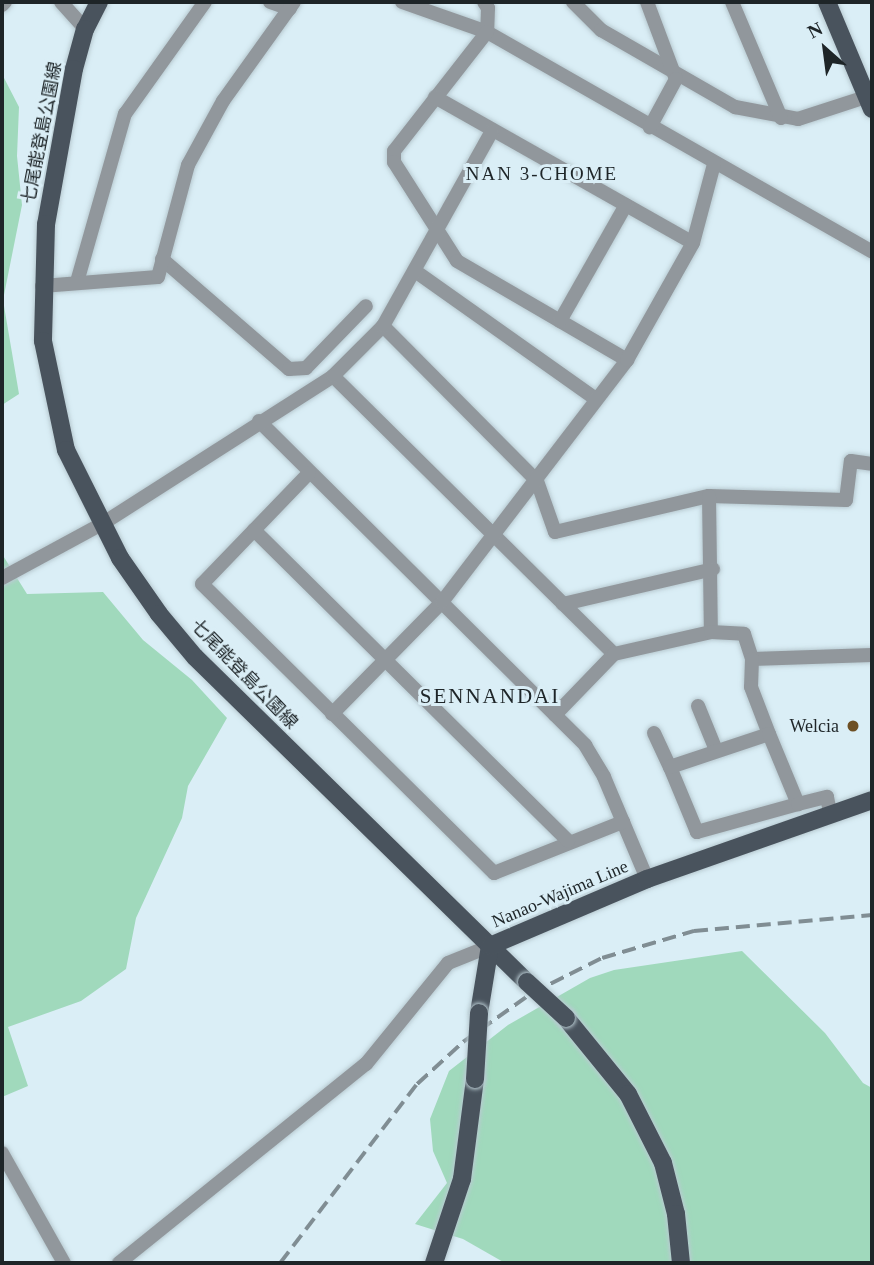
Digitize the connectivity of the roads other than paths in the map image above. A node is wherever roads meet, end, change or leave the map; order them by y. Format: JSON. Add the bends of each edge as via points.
{"nodes":[{"id":1,"x":61,"y":2,"type":"edge"},
{"id":2,"x":99,"y":2,"type":"edge"},
{"id":3,"x":205,"y":2,"type":"edge"},
{"id":4,"x":270,"y":2,"type":"edge"},
{"id":5,"x":402,"y":2,"type":"edge"},
{"id":6,"x":484,"y":2,"type":"edge"},
{"id":7,"x":573,"y":2,"type":"edge"},
{"id":8,"x":647,"y":2,"type":"edge"},
{"id":9,"x":732,"y":2,"type":"edge"},
{"id":10,"x":827,"y":2,"type":"edge"},
{"id":11,"x":292,"y":5,"type":"edge"},
{"id":12,"x":85,"y":29,"type":"junction"},
{"id":13,"x":487,"y":32,"type":"junction"},
{"id":14,"x":675,"y":72,"type":"junction"},
{"id":15,"x":435,"y":97,"type":"junction"},
{"id":16,"x":871,"y":101,"type":"edge"},
{"id":17,"x":781,"y":118,"type":"junction"},
{"id":18,"x":650,"y":127,"type":"junction"},
{"id":19,"x":492,"y":131,"type":"junction"},
{"id":20,"x":714,"y":164,"type":"junction"},
{"id":21,"x":626,"y":205,"type":"junction"},
{"id":22,"x":435,"y":230,"type":"junction"},
{"id":23,"x":692,"y":243,"type":"junction"},
{"id":24,"x":872,"y":252,"type":"edge"},
{"id":25,"x":162,"y":258,"type":"junction"},
{"id":26,"x":415,"y":271,"type":"junction"},
{"id":27,"x":77,"y":282,"type":"junction"},
{"id":28,"x":43,"y":286,"type":"junction"},
{"id":29,"x":366,"y":306,"type":"dead end"},
{"id":30,"x":560,"y":321,"type":"junction"},
{"id":31,"x":383,"y":326,"type":"junction"},
{"id":32,"x":627,"y":360,"type":"junction"},
{"id":33,"x":332,"y":376,"type":"junction"},
{"id":34,"x":596,"y":399,"type":"junction"},
{"id":35,"x":259,"y":421,"type":"junction"},
{"id":36,"x":872,"y":464,"type":"edge"},
{"id":37,"x":309,"y":473,"type":"junction"},
{"id":38,"x":537,"y":481,"type":"junction"},
{"id":39,"x":709,"y":496,"type":"junction"},
{"id":40,"x":102,"y":524,"type":"junction"},
{"id":41,"x":254,"y":530,"type":"junction"},
{"id":42,"x":495,"y":533,"type":"junction"},
{"id":43,"x":713,"y":569,"type":"junction"},
{"id":44,"x":2,"y":579,"type":"edge"},
{"id":45,"x":442,"y":603,"type":"junction"},
{"id":46,"x":563,"y":604,"type":"junction"},
{"id":47,"x":711,"y":632,"type":"junction"},
{"id":48,"x":614,"y":654,"type":"junction"},
{"id":49,"x":872,"y":655,"type":"edge"},
{"id":50,"x":387,"y":659,"type":"junction"},
{"id":51,"x":752,"y":659,"type":"junction"},
{"id":52,"x":698,"y":706,"type":"dead end"},
{"id":53,"x":332,"y":714,"type":"junction"},
{"id":54,"x":555,"y":715,"type":"junction"},
{"id":55,"x":654,"y":733,"type":"dead end"},
{"id":56,"x":769,"y":734,"type":"junction"},
{"id":57,"x":716,"y":750,"type":"junction"},
{"id":58,"x":670,"y":767,"type":"junction"},
{"id":59,"x":872,"y":800,"type":"edge"},
{"id":60,"x":798,"y":804,"type":"junction"},
{"id":61,"x":830,"y":813,"type":"junction"},
{"id":62,"x":623,"y":822,"type":"junction"},
{"id":63,"x":568,"y":841,"type":"junction"},
{"id":64,"x":647,"y":879,"type":"junction"},
{"id":65,"x":490,"y":946,"type":"junction"},
{"id":66,"x":2,"y":1153,"type":"edge"},
{"id":67,"x":64,"y":1263,"type":"edge"},
{"id":68,"x":119,"y":1263,"type":"edge"},
{"id":69,"x":434,"y":1263,"type":"edge"},
{"id":70,"x":681,"y":1263,"type":"edge"}],
"edges":[{"from":1,"to":12,"type":"street"},
{"from":2,"to":12,"type":"main road","name":"七尾能登島公園線"},
{"from":3,"to":27,"type":"street","via":[[125,114]]},
{"from":4,"to":11,"type":"street"},
{"from":5,"to":13,"type":"street"},
{"from":6,"to":13,"type":"street"},
{"from":7,"to":14,"type":"street","via":[[601,30]]},
{"from":8,"to":14,"type":"street"},
{"from":9,"to":17,"type":"street"},
{"from":10,"to":16,"type":"main road"},
{"from":11,"to":25,"type":"street","via":[[223,102],[188,165]]},
{"from":12,"to":28,"type":"main road","name":"七尾能登島公園線","via":[[46,224]]},
{"from":13,"to":15,"type":"street"},
{"from":13,"to":18,"type":"street"},
{"from":14,"to":17,"type":"street","via":[[735,107]]},
{"from":14,"to":18,"type":"street","via":[[677,79]]},
{"from":15,"to":19,"type":"street"},
{"from":15,"to":22,"type":"street","via":[[394,151],[394,162]]},
{"from":16,"to":17,"type":"street"},
{"from":18,"to":20,"type":"street"},
{"from":19,"to":21,"type":"street"},
{"from":19,"to":22,"type":"street"},
{"from":20,"to":23,"type":"street"},
{"from":20,"to":24,"type":"street"},
{"from":21,"to":23,"type":"street"},
{"from":21,"to":30,"type":"street"},
{"from":22,"to":26,"type":"street"},
{"from":22,"to":30,"type":"street","via":[[457,261]]},
{"from":23,"to":32,"type":"street"},
{"from":25,"to":27,"type":"street","via":[[158,277]]},
{"from":25,"to":29,"type":"street","via":[[289,369],[306,368]]},
{"from":26,"to":31,"type":"street"},
{"from":26,"to":34,"type":"street"},
{"from":27,"to":28,"type":"street"},
{"from":28,"to":40,"type":"main road","name":"七尾能登島公園線","via":[[43,341],[50,390],[66,450]]},
{"from":30,"to":32,"type":"street"},
{"from":31,"to":33,"type":"street"},
{"from":31,"to":38,"type":"street"},
{"from":32,"to":34,"type":"street"},
{"from":33,"to":35,"type":"street"},
{"from":33,"to":42,"type":"street"},
{"from":34,"to":38,"type":"street"},
{"from":35,"to":37,"type":"street"},
{"from":35,"to":40,"type":"street"},
{"from":36,"to":39,"type":"street","via":[[851,461],[846,500]]},
{"from":37,"to":41,"type":"street"},
{"from":37,"to":45,"type":"street"},
{"from":38,"to":39,"type":"street","via":[[555,532]]},
{"from":38,"to":42,"type":"street"},
{"from":39,"to":43,"type":"street"},
{"from":40,"to":44,"type":"street"},
{"from":40,"to":65,"type":"main road","name":"七尾能登島公園線","via":[[159,614],[195,657]]},
{"from":41,"to":50,"type":"street"},
{"from":41,"to":53,"type":"street","via":[[202,584]]},
{"from":42,"to":45,"type":"street"},
{"from":42,"to":46,"type":"street"},
{"from":43,"to":46,"type":"street"},
{"from":43,"to":47,"type":"street"},
{"from":45,"to":50,"type":"street"},
{"from":45,"to":54,"type":"street"},
{"from":46,"to":48,"type":"street"},
{"from":47,"to":48,"type":"street"},
{"from":47,"to":51,"type":"street","via":[[744,634]]},
{"from":48,"to":54,"type":"street"},
{"from":49,"to":51,"type":"street"},
{"from":50,"to":53,"type":"street"},
{"from":50,"to":63,"type":"street"},
{"from":51,"to":56,"type":"street","via":[[751,687]]},
{"from":52,"to":57,"type":"street"},
{"from":53,"to":63,"type":"street","via":[[494,873]]},
{"from":54,"to":62,"type":"street","via":[[585,745]]},
{"from":55,"to":58,"type":"street"},
{"from":56,"to":57,"type":"street"},
{"from":56,"to":60,"type":"street"},
{"from":57,"to":58,"type":"street"},
{"from":58,"to":60,"type":"street","via":[[697,832]]},
{"from":59,"to":61,"type":"main road","name":"Nanao-Wajima Line"},
{"from":60,"to":61,"type":"street","via":[[827,797]]},
{"from":61,"to":64,"type":"main road","name":"Nanao-Wajima Line"},
{"from":62,"to":63,"type":"street"},
{"from":62,"to":64,"type":"street"},
{"from":64,"to":65,"type":"main road","name":"Nanao-Wajima Line"},
{"from":65,"to":68,"type":"street","via":[[448,963],[366,1064]]},
{"from":65,"to":69,"type":"main road","name":"Nanao-Wajima Line","bridge":true,"via":[[462,1179]]},
{"from":65,"to":70,"type":"main road","name":"七尾能登島公園線","bridge":true,"via":[[566,1018],[617,1077],[663,1163],[676,1214]]},
{"from":66,"to":67,"type":"street"}]}
